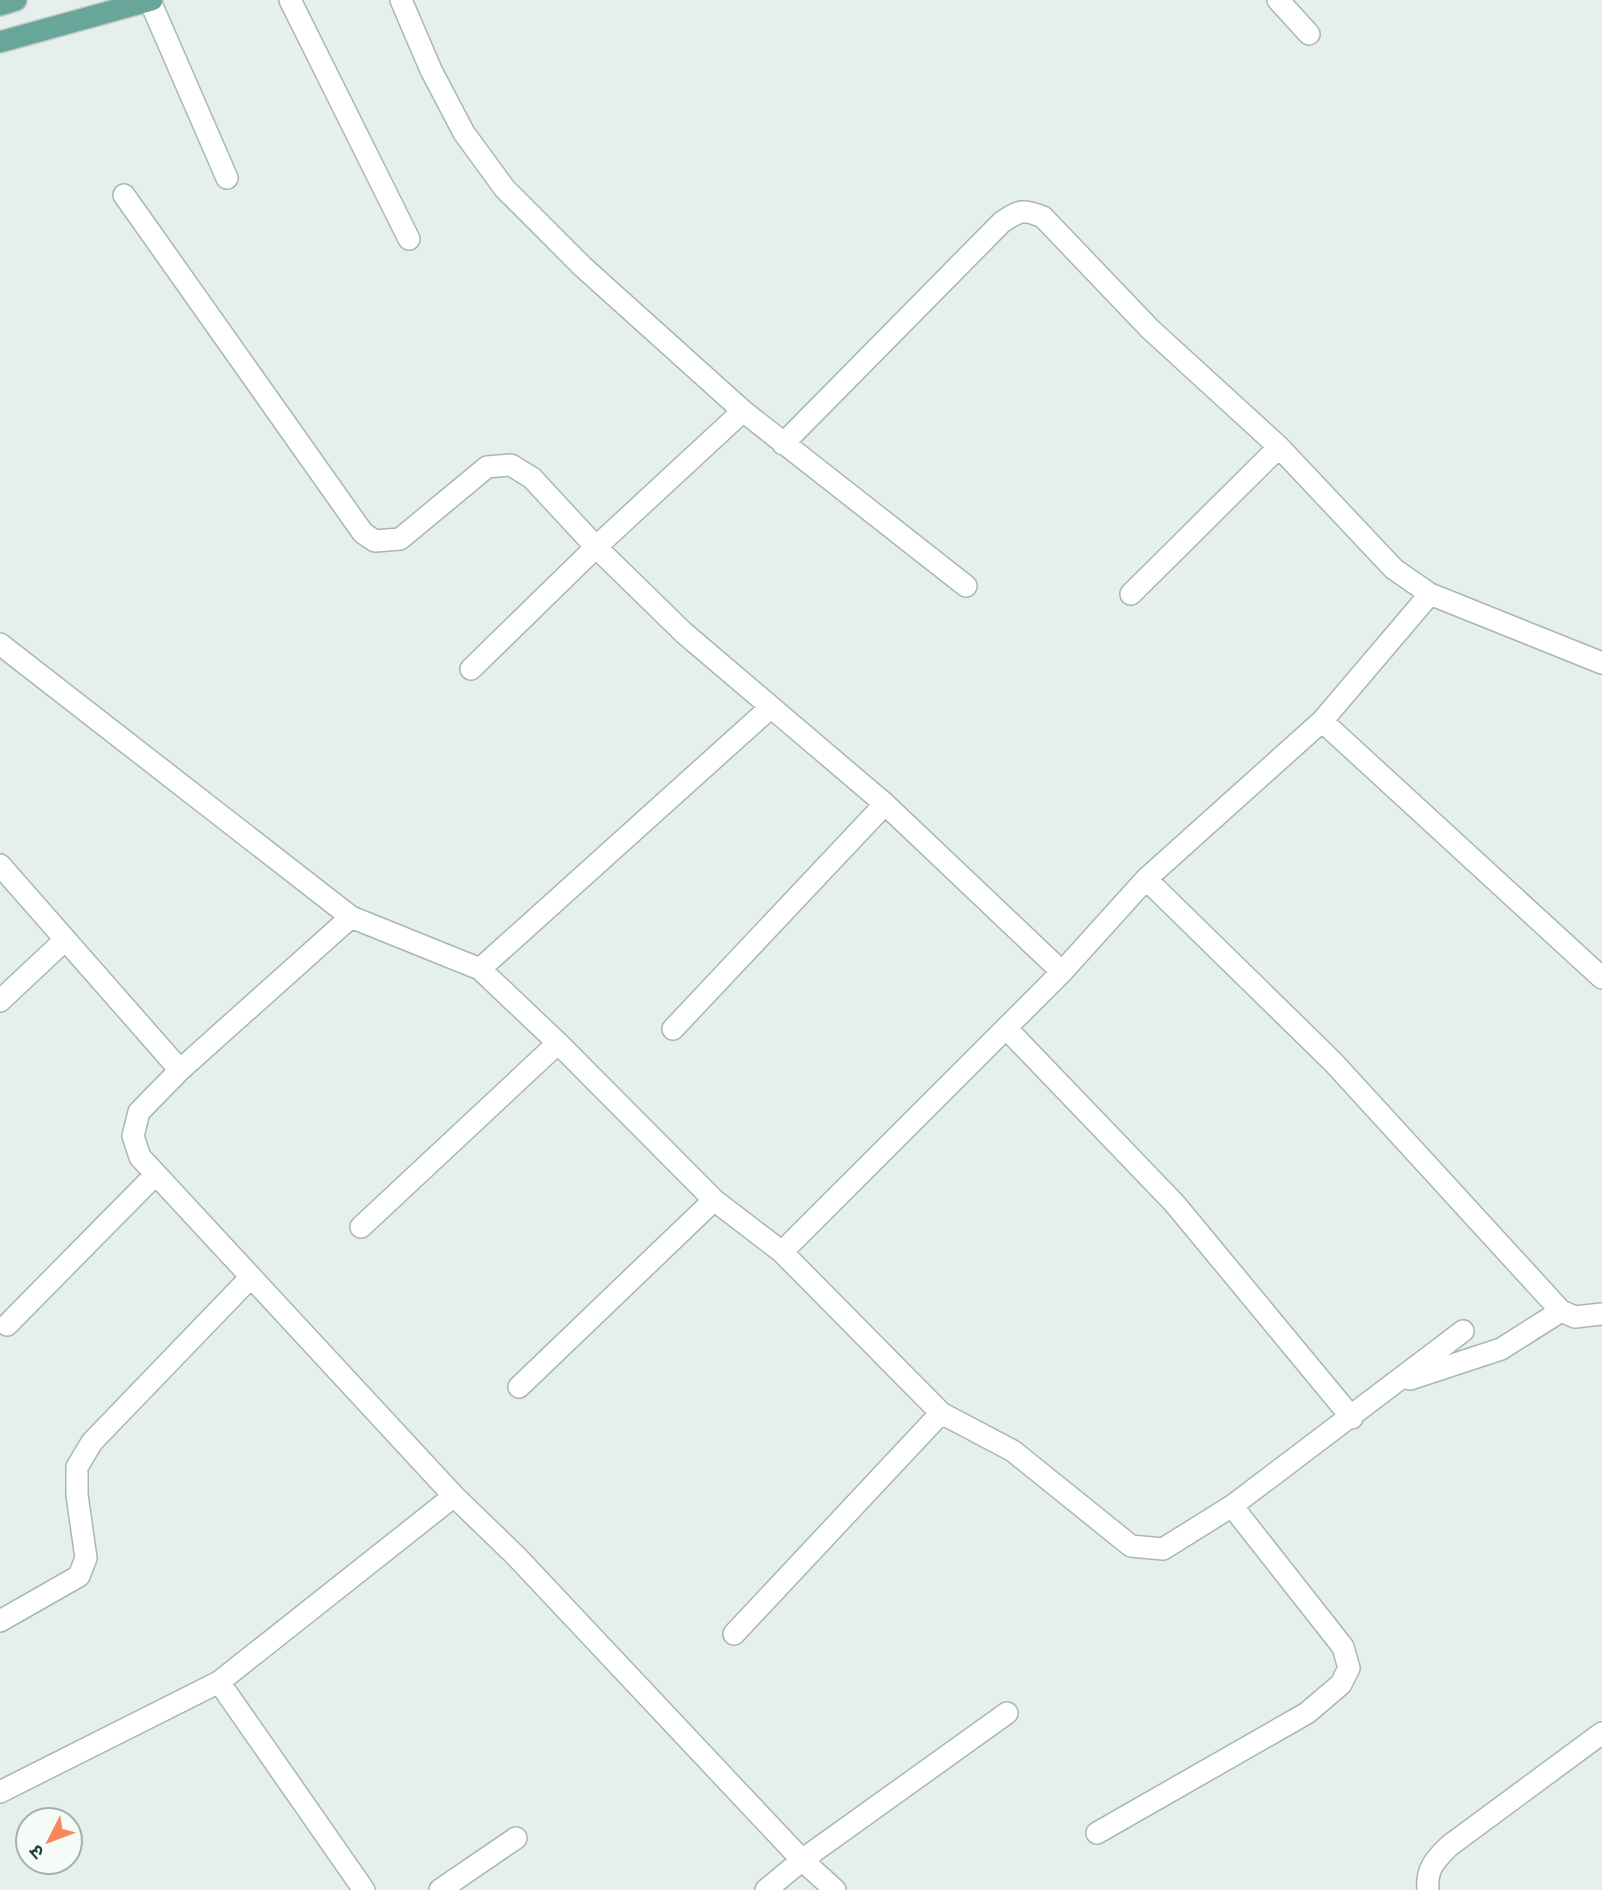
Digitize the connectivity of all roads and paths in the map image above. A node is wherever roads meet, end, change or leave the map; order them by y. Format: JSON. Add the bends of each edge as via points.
{"nodes":[{"id":1,"x":16,"y":0,"type":"edge"},
{"id":2,"x":151,"y":0,"type":"edge"},
{"id":3,"x":290,"y":0,"type":"edge"},
{"id":4,"x":401,"y":0,"type":"edge"},
{"id":5,"x":1278,"y":0,"type":"edge"},
{"id":6,"x":0,"y":5,"type":"edge"},
{"id":7,"x":1309,"y":34,"type":"dead end"},
{"id":8,"x":0,"y":42,"type":"edge"},
{"id":9,"x":227,"y":178,"type":"dead end"},
{"id":10,"x":124,"y":195,"type":"dead end"},
{"id":11,"x":409,"y":239,"type":"dead end"},
{"id":12,"x":743,"y":411,"type":"junction"},
{"id":13,"x":783,"y":444,"type":"junction"},
{"id":14,"x":1279,"y":447,"type":"junction"},
{"id":15,"x":596,"y":547,"type":"junction"},
{"id":16,"x":966,"y":586,"type":"dead end"},
{"id":17,"x":1131,"y":594,"type":"dead end"},
{"id":18,"x":1430,"y":594,"type":"junction"},
{"id":19,"x":0,"y":644,"type":"edge"},
{"id":20,"x":1602,"y":663,"type":"edge"},
{"id":21,"x":471,"y":669,"type":"dead end"},
{"id":22,"x":771,"y":707,"type":"junction"},
{"id":23,"x":1322,"y":721,"type":"junction"},
{"id":24,"x":885,"y":804,"type":"junction"},
{"id":25,"x":0,"y":865,"type":"edge"},
{"id":26,"x":1146,"y":879,"type":"junction"},
{"id":27,"x":351,"y":917,"type":"junction"},
{"id":28,"x":65,"y":940,"type":"junction"},
{"id":29,"x":480,"y":968,"type":"junction"},
{"id":30,"x":1062,"y":972,"type":"junction"},
{"id":31,"x":1602,"y":978,"type":"edge"},
{"id":32,"x":0,"y":1001,"type":"edge"},
{"id":33,"x":1006,"y":1028,"type":"junction"},
{"id":34,"x":673,"y":1029,"type":"dead end"},
{"id":35,"x":558,"y":1043,"type":"junction"},
{"id":36,"x":180,"y":1070,"type":"junction"},
{"id":37,"x":156,"y":1174,"type":"junction"},
{"id":38,"x":714,"y":1199,"type":"junction"},
{"id":39,"x":361,"y":1227,"type":"dead end"},
{"id":40,"x":782,"y":1252,"type":"junction"},
{"id":41,"x":251,"y":1277,"type":"junction"},
{"id":42,"x":1560,"y":1311,"type":"junction"},
{"id":43,"x":1602,"y":1314,"type":"edge"},
{"id":44,"x":7,"y":1325,"type":"dead end"},
{"id":45,"x":1463,"y":1332,"type":"dead end"},
{"id":46,"x":1395,"y":1384,"type":"junction"},
{"id":47,"x":519,"y":1387,"type":"dead end"},
{"id":48,"x":941,"y":1413,"type":"junction"},
{"id":49,"x":1352,"y":1418,"type":"junction"},
{"id":50,"x":454,"y":1496,"type":"junction"},
{"id":51,"x":1232,"y":1506,"type":"junction"},
{"id":52,"x":0,"y":1621,"type":"edge"},
{"id":53,"x":734,"y":1634,"type":"dead end"},
{"id":54,"x":219,"y":1682,"type":"junction"},
{"id":55,"x":1007,"y":1713,"type":"dead end"},
{"id":56,"x":1602,"y":1733,"type":"edge"},
{"id":57,"x":0,"y":1791,"type":"edge"},
{"id":58,"x":1097,"y":1833,"type":"dead end"},
{"id":59,"x":516,"y":1838,"type":"dead end"},
{"id":60,"x":802,"y":1860,"type":"junction"},
{"id":61,"x":364,"y":1890,"type":"edge"},
{"id":62,"x":440,"y":1890,"type":"edge"},
{"id":63,"x":766,"y":1890,"type":"edge"},
{"id":64,"x":835,"y":1890,"type":"edge"},
{"id":65,"x":1428,"y":1890,"type":"edge"}],
"edges":[{"from":1,"to":6,"type":"main road"},
{"from":2,"to":8,"type":"main road"},
{"from":2,"to":9,"type":"street"},
{"from":3,"to":11,"type":"street"},
{"from":4,"to":12,"type":"street","via":[[464,133],[505,189],[583,267]]},
{"from":5,"to":7,"type":"street"},
{"from":10,"to":15,"type":"street","via":[[363,533],[375,541],[400,539],[487,467],[511,465],[532,478]]},
{"from":12,"to":13,"type":"street"},
{"from":12,"to":15,"type":"street"},
{"from":13,"to":14,"type":"street","via":[[1002,222],[1028,211],[1043,218],[1150,329]]},
{"from":13,"to":16,"type":"street"},
{"from":14,"to":17,"type":"street"},
{"from":14,"to":18,"type":"street","via":[[1394,569]]},
{"from":15,"to":21,"type":"street"},
{"from":15,"to":22,"type":"street","via":[[684,633]]},
{"from":18,"to":20,"type":"street"},
{"from":18,"to":23,"type":"street"},
{"from":19,"to":27,"type":"street"},
{"from":22,"to":24,"type":"street"},
{"from":22,"to":29,"type":"street"},
{"from":23,"to":26,"type":"street"},
{"from":23,"to":31,"type":"street"},
{"from":24,"to":30,"type":"street"},
{"from":24,"to":34,"type":"street"},
{"from":25,"to":28,"type":"street"},
{"from":26,"to":30,"type":"street"},
{"from":26,"to":42,"type":"street","via":[[1332,1062]]},
{"from":27,"to":29,"type":"street"},
{"from":27,"to":36,"type":"street"},
{"from":28,"to":32,"type":"street"},
{"from":28,"to":36,"type":"street"},
{"from":29,"to":35,"type":"street"},
{"from":30,"to":33,"type":"street"},
{"from":33,"to":40,"type":"street"},
{"from":33,"to":49,"type":"street","via":[[1175,1204]]},
{"from":35,"to":38,"type":"street"},
{"from":35,"to":39,"type":"street"},
{"from":36,"to":37,"type":"street","via":[[139,1112],[133,1136],[140,1157]]},
{"from":37,"to":41,"type":"street"},
{"from":37,"to":44,"type":"street"},
{"from":38,"to":40,"type":"street"},
{"from":38,"to":47,"type":"street"},
{"from":40,"to":48,"type":"street"},
{"from":41,"to":50,"type":"street"},
{"from":41,"to":52,"type":"street","via":[[92,1442],[77,1467],[86,1558],[79,1576]]},
{"from":42,"to":43,"type":"street","via":[[1574,1318]]},
{"from":42,"to":46,"type":"street","via":[[1501,1349]]},
{"from":45,"to":46,"type":"street"},
{"from":46,"to":49,"type":"street"},
{"from":48,"to":51,"type":"street","via":[[1013,1451],[1130,1546],[1163,1549]]},
{"from":48,"to":53,"type":"street"},
{"from":49,"to":51,"type":"street"},
{"from":50,"to":54,"type":"street"},
{"from":50,"to":60,"type":"street"},
{"from":51,"to":58,"type":"street","via":[[1343,1647],[1349,1668],[1342,1684],[1307,1713]]},
{"from":54,"to":57,"type":"street"},
{"from":54,"to":61,"type":"street"},
{"from":55,"to":60,"type":"street"},
{"from":56,"to":65,"type":"street","via":[[1449,1846],[1432,1864]]},
{"from":59,"to":62,"type":"street"},
{"from":60,"to":63,"type":"street"},
{"from":60,"to":64,"type":"street"}]}
